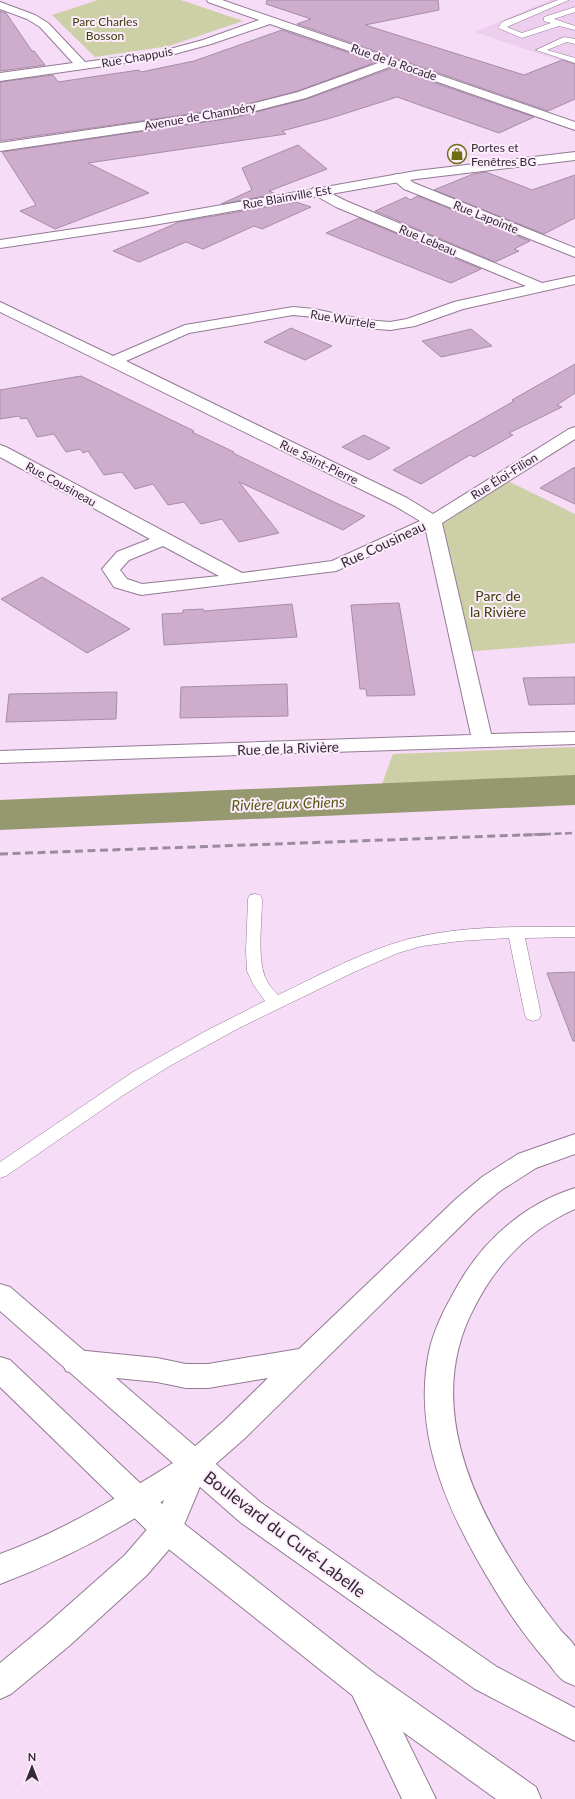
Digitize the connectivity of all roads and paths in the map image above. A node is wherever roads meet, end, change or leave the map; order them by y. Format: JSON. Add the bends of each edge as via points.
{"nodes":[{"id":1,"x":212,"y":0,"type":"edge"},
{"id":2,"x":565,"y":0,"type":"edge"},
{"id":3,"x":0,"y":5,"type":"edge"},
{"id":4,"x":575,"y":9,"type":"edge"},
{"id":5,"x":530,"y":14,"type":"junction"},
{"id":6,"x":547,"y":19,"type":"junction"},
{"id":7,"x":270,"y":20,"type":"junction"},
{"id":8,"x":559,"y":23,"type":"junction"},
{"id":9,"x":575,"y":28,"type":"edge"},
{"id":10,"x":575,"y":42,"type":"edge"},
{"id":11,"x":575,"y":61,"type":"edge"},
{"id":12,"x":394,"y":62,"type":"junction"},
{"id":13,"x":82,"y":66,"type":"junction"},
{"id":14,"x":0,"y":77,"type":"edge"},
{"id":15,"x":575,"y":126,"type":"edge"},
{"id":16,"x":0,"y":147,"type":"edge"},
{"id":17,"x":575,"y":156,"type":"edge"},
{"id":18,"x":398,"y":178,"type":"junction"},
{"id":19,"x":318,"y":191,"type":"junction"},
{"id":20,"x":0,"y":244,"type":"edge"},
{"id":21,"x":575,"y":253,"type":"edge"},
{"id":22,"x":575,"y":280,"type":"edge"},
{"id":23,"x":540,"y":286,"type":"junction"},
{"id":24,"x":0,"y":306,"type":"edge"},
{"id":25,"x":114,"y":362,"type":"junction"},
{"id":26,"x":575,"y":432,"type":"edge"},
{"id":27,"x":0,"y":450,"type":"edge"},
{"id":28,"x":433,"y":521,"type":"junction"},
{"id":29,"x":164,"y":540,"type":"junction"},
{"id":30,"x":239,"y":579,"type":"junction"},
{"id":31,"x":575,"y":738,"type":"edge"},
{"id":32,"x":483,"y":742,"type":"junction"},
{"id":33,"x":0,"y":757,"type":"edge"},
{"id":34,"x":255,"y":899,"type":"dead end"},
{"id":35,"x":575,"y":932,"type":"edge"},
{"id":36,"x":516,"y":933,"type":"junction"},
{"id":37,"x":275,"y":1003,"type":"junction"},
{"id":38,"x":533,"y":1015,"type":"dead end"},
{"id":39,"x":575,"y":1144,"type":"edge"},
{"id":40,"x":0,"y":1170,"type":"edge"},
{"id":41,"x":575,"y":1198,"type":"edge"},
{"id":42,"x":0,"y":1295,"type":"edge"},
{"id":43,"x":306,"y":1360,"type":"junction"},
{"id":44,"x":76,"y":1362,"type":"junction"},
{"id":45,"x":0,"y":1369,"type":"edge"},
{"id":46,"x":194,"y":1465,"type":"junction"},
{"id":47,"x":139,"y":1501,"type":"junction"},
{"id":48,"x":167,"y":1529,"type":"junction"},
{"id":49,"x":0,"y":1569,"type":"edge"},
{"id":50,"x":575,"y":1670,"type":"edge"},
{"id":51,"x":0,"y":1683,"type":"edge"},
{"id":52,"x":363,"y":1684,"type":"junction"},
{"id":53,"x":575,"y":1725,"type":"edge"},
{"id":54,"x":419,"y":1799,"type":"edge"},
{"id":55,"x":524,"y":1799,"type":"edge"}],
"edges":[{"from":1,"to":7,"type":"main road","name":"Rue de la Rocade"},
{"from":2,"to":5,"type":"lane"},
{"from":3,"to":13,"type":"main road","via":[[44,25]]},
{"from":4,"to":6,"type":"lane"},
{"from":5,"to":6,"type":"lane"},
{"from":5,"to":8,"type":"lane","via":[[505,24],[502,28],[522,36]]},
{"from":6,"to":8,"type":"lane"},
{"from":7,"to":12,"type":"main road","name":"Rue de la Rocade"},
{"from":7,"to":13,"type":"main road","name":"Rue Chappuis","via":[[160,55]]},
{"from":8,"to":9,"type":"lane"},
{"from":10,"to":11,"type":"lane","via":[[567,39],[540,50]]},
{"from":12,"to":15,"type":"main road","name":"Rue de la Rocade"},
{"from":12,"to":16,"type":"main road","name":"Avenue de Chambéry","via":[[302,95],[232,113]]},
{"from":13,"to":14,"type":"main road","name":"Rue Chappuis"},
{"from":17,"to":18,"type":"main road","name":"Rue Blainville Est"},
{"from":18,"to":19,"type":"main road","name":"Rue Blainville Est"},
{"from":18,"to":21,"type":"main road","name":"Rue Lapointe","via":[[422,192]]},
{"from":19,"to":20,"type":"main road","name":"Rue Blainville Est","via":[[148,222]]},
{"from":19,"to":23,"type":"main road","name":"Rue Lebeau","via":[[341,204]]},
{"from":22,"to":23,"type":"main road","name":"Rue Wurtele"},
{"from":23,"to":25,"type":"main road","name":"Rue Wurtele","via":[[459,305],[410,323],[390,326],[293,311],[185,329]]},
{"from":24,"to":25,"type":"main road","name":"Rue Saint-Pierre"},
{"from":25,"to":28,"type":"main road","name":"Rue Saint-Pierre","via":[[401,502]]},
{"from":26,"to":28,"type":"main road","name":"Rue Éloi-Filion"},
{"from":27,"to":29,"type":"main road","name":"Rue Cousineau"},
{"from":28,"to":30,"type":"main road","name":"Rue Cousineau","via":[[336,566]]},
{"from":28,"to":32,"type":"main road"},
{"from":29,"to":30,"type":"main road","name":"Rue Cousineau"},
{"from":29,"to":30,"type":"main road","name":"Rue Cousineau","via":[[123,556],[111,568],[120,584],[141,590]]},
{"from":31,"to":32,"type":"main road","name":"Rue de la Rivière"},
{"from":32,"to":33,"type":"main road","name":"Rue de la Rivière"},
{"from":34,"to":37,"type":"lane","via":[[256,976]]},
{"from":35,"to":36,"type":"lane"},
{"from":36,"to":37,"type":"lane","via":[[449,937],[421,942],[342,971]]},
{"from":36,"to":38,"type":"lane"},
{"from":37,"to":40,"type":"lane","via":[[182,1051],[117,1090]]},
{"from":39,"to":43,"type":"main road","via":[[527,1161],[491,1184],[466,1205]]},
{"from":41,"to":50,"type":"main road","via":[[542,1214],[518,1231],[498,1248],[480,1271],[467,1291],[448,1332],[442,1355],[438,1404],[447,1458],[472,1522],[509,1585],[547,1638]]},
{"from":42,"to":44,"type":"main road","name":"Boulevard du Curé-Labelle"},
{"from":43,"to":44,"type":"main road","via":[[208,1376],[186,1376],[157,1370]]},
{"from":43,"to":46,"type":"main road"},
{"from":44,"to":46,"type":"main road","name":"Boulevard du Curé-Labelle"},
{"from":45,"to":47,"type":"main road"},
{"from":46,"to":47,"type":"main road"},
{"from":46,"to":48,"type":"main road"},
{"from":46,"to":53,"type":"main road","name":"Boulevard du Curé-Labelle","via":[[250,1512],[486,1678]]},
{"from":47,"to":48,"type":"main road"},
{"from":47,"to":49,"type":"main road","via":[[51,1549]]},
{"from":48,"to":51,"type":"main road","via":[[122,1579]]},
{"from":48,"to":52,"type":"main road"},
{"from":52,"to":54,"type":"main road"},
{"from":52,"to":55,"type":"main road"}]}
